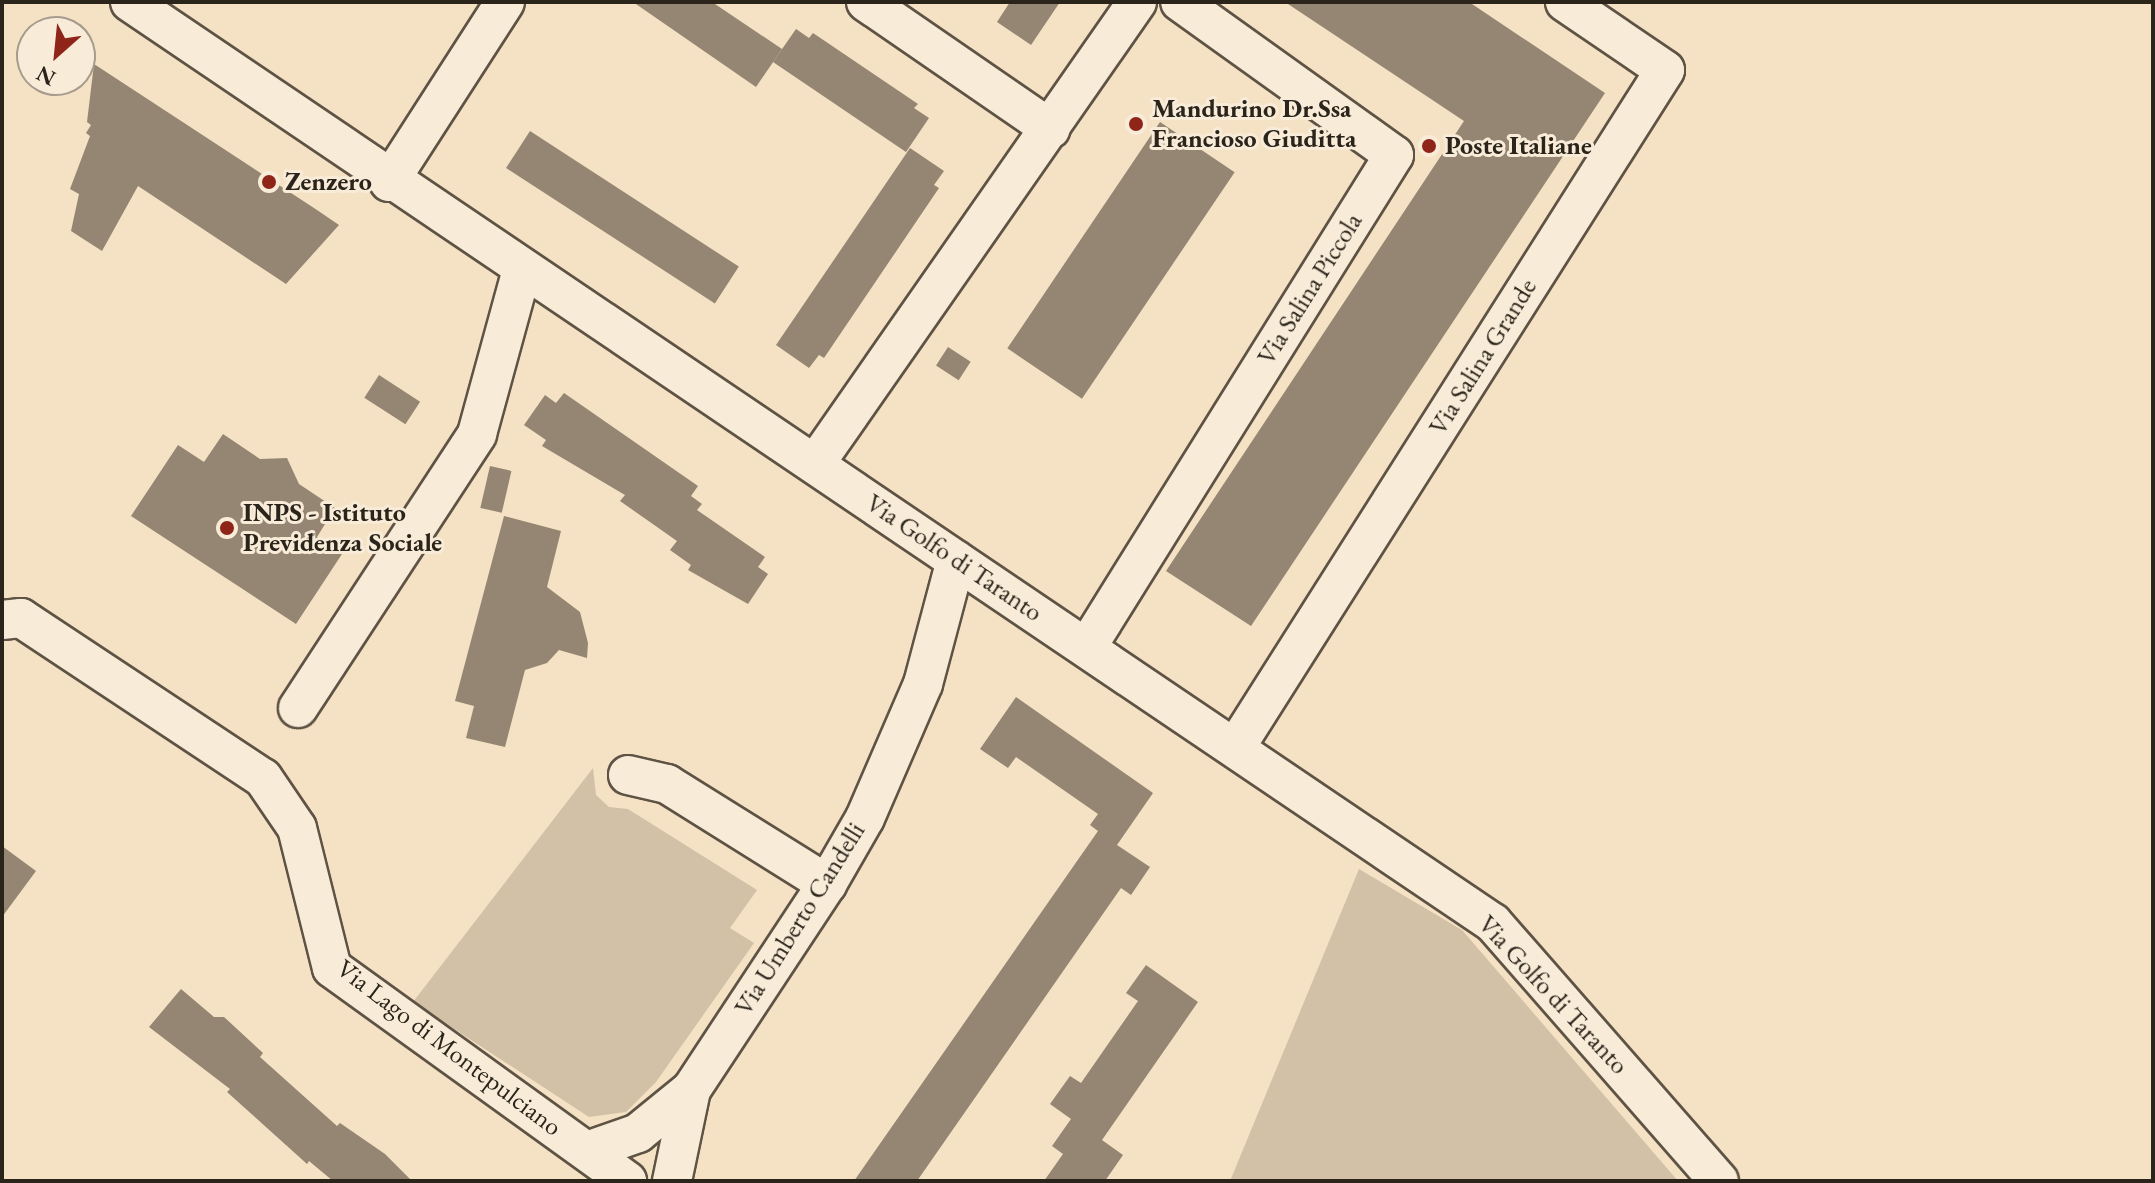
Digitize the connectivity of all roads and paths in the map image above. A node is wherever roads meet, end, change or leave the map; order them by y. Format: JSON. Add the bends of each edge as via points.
{"nodes":[{"id":1,"x":130,"y":2,"type":"edge"},
{"id":2,"x":505,"y":2,"type":"edge"},
{"id":3,"x":866,"y":2,"type":"edge"},
{"id":4,"x":1137,"y":2,"type":"edge"},
{"id":5,"x":1180,"y":2,"type":"edge"},
{"id":6,"x":1568,"y":3,"type":"edge"},
{"id":7,"x":1051,"y":129,"type":"junction"},
{"id":8,"x":389,"y":182,"type":"junction"},
{"id":9,"x":522,"y":269,"type":"junction"},
{"id":10,"x":815,"y":464,"type":"junction"},
{"id":11,"x":956,"y":560,"type":"junction"},
{"id":12,"x":2,"y":620,"type":"edge"},
{"id":13,"x":1087,"y":647,"type":"junction"},
{"id":14,"x":298,"y":708,"type":"dead end"},
{"id":15,"x":1237,"y":745,"type":"junction"},
{"id":16,"x":628,"y":775,"type":"dead end"},
{"id":17,"x":827,"y":884,"type":"junction"},
{"id":18,"x":691,"y":1090,"type":"junction"},
{"id":19,"x":587,"y":1151,"type":"junction"},
{"id":20,"x":627,"y":1181,"type":"edge"},
{"id":21,"x":672,"y":1181,"type":"edge"},
{"id":22,"x":1719,"y":1181,"type":"edge"}],
"edges":[{"from":1,"to":8,"type":"street","name":"Via Golfo di Taranto"},
{"from":2,"to":8,"type":"street"},
{"from":3,"to":7,"type":"street"},
{"from":4,"to":7,"type":"street"},
{"from":5,"to":13,"type":"street","name":"Via Salina Piccola","via":[[1394,155]]},
{"from":6,"to":15,"type":"street","name":"Via Salina Grande","via":[[1665,70]]},
{"from":7,"to":10,"type":"street"},
{"from":8,"to":9,"type":"street","name":"Via Golfo di Taranto"},
{"from":9,"to":10,"type":"street","name":"Via Golfo di Taranto"},
{"from":9,"to":14,"type":"street","via":[[477,434]]},
{"from":10,"to":11,"type":"street","name":"Via Golfo di Taranto"},
{"from":11,"to":13,"type":"street","name":"Via Golfo di Taranto"},
{"from":11,"to":17,"type":"street","name":"Via Umberto Candelli","via":[[923,684],[865,818]]},
{"from":12,"to":19,"type":"street","name":"Via Lago di Montepulciano","via":[[21,618],[263,778],[297,828],[332,968]]},
{"from":13,"to":15,"type":"street","name":"Via Golfo di Taranto"},
{"from":15,"to":22,"type":"street","name":"Via Golfo di Taranto","via":[[1493,923]]},
{"from":16,"to":17,"type":"street","via":[[667,784]]},
{"from":17,"to":18,"type":"street","name":"Via Umberto Candelli"},
{"from":18,"to":19,"type":"street","name":"Via Umberto Candelli","via":[[638,1133]]},
{"from":18,"to":21,"type":"street","name":"Via Umberto Candelli"},
{"from":19,"to":20,"type":"street","name":"Via Lago di Montepulciano"}]}
